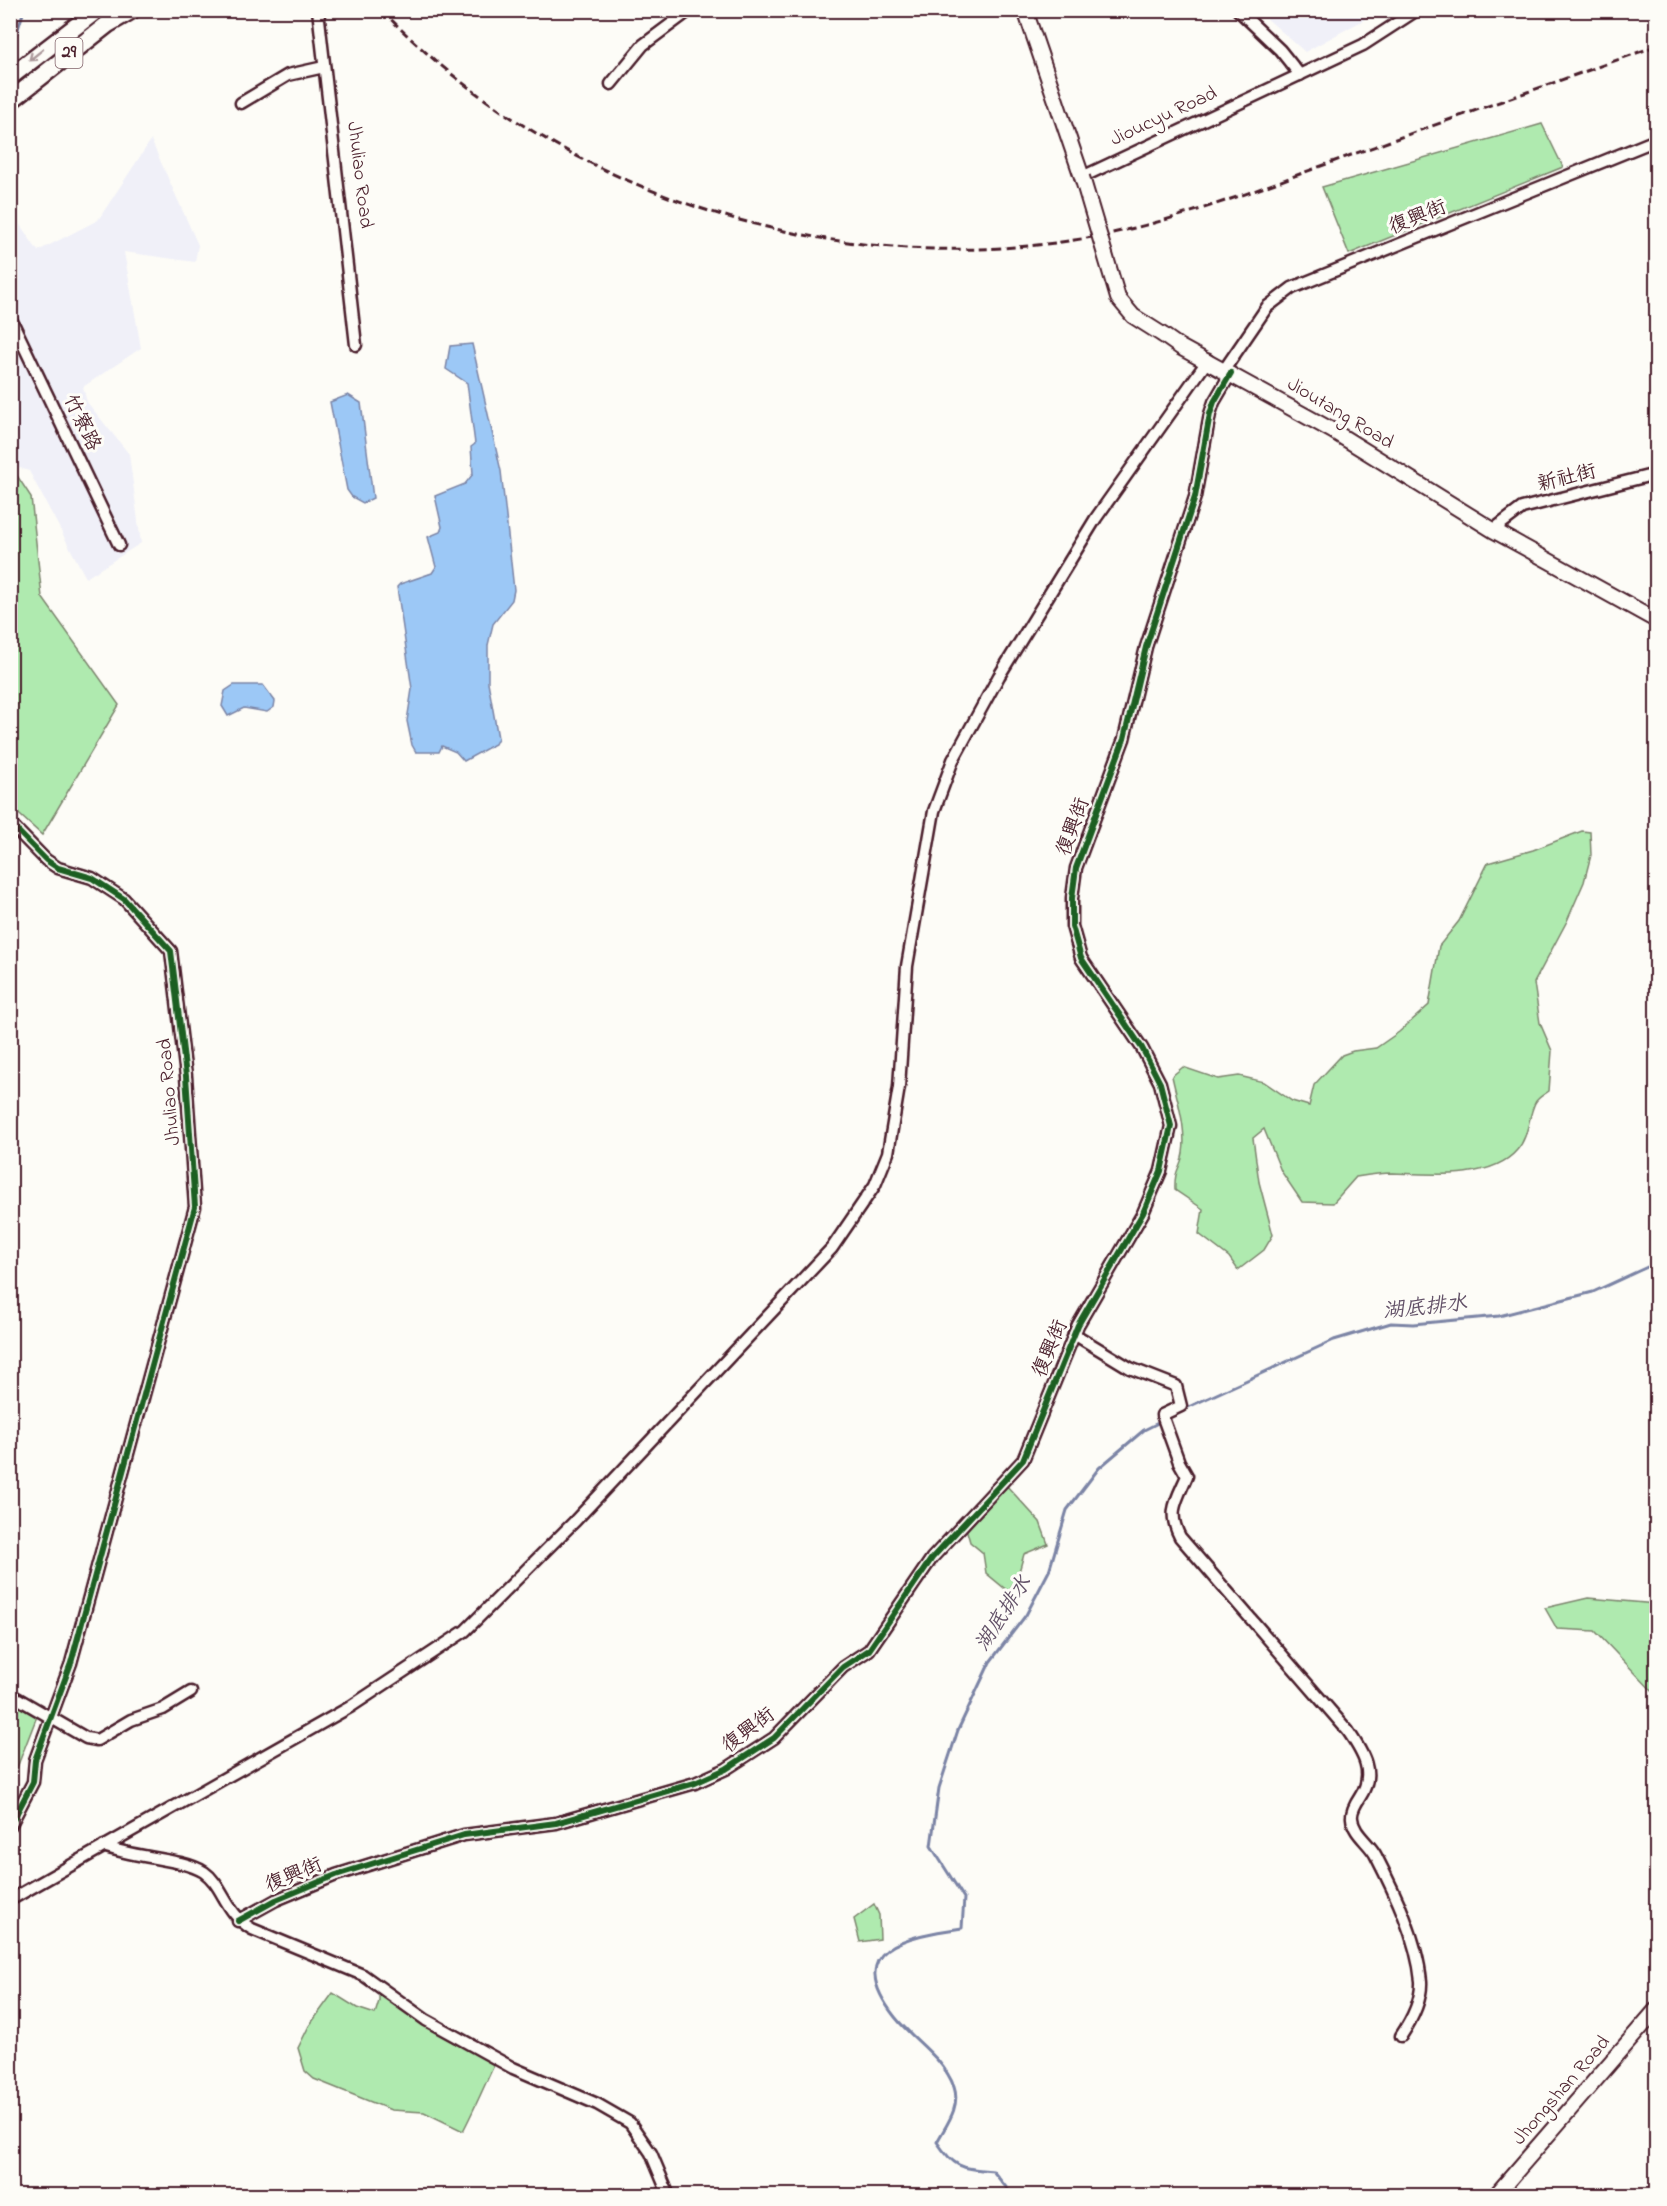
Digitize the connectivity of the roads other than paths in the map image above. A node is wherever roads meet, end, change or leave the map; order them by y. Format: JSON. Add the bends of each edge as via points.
{"nodes":[{"id":1,"x":97,"y":10,"type":"edge"},
{"id":2,"x":132,"y":10,"type":"edge"},
{"id":3,"x":318,"y":10,"type":"edge"},
{"id":4,"x":690,"y":10,"type":"edge"},
{"id":5,"x":1025,"y":10,"type":"edge"},
{"id":6,"x":1238,"y":10,"type":"edge"},
{"id":7,"x":1418,"y":10,"type":"edge"},
{"id":8,"x":324,"y":67,"type":"junction"},
{"id":9,"x":1300,"y":75,"type":"junction"},
{"id":10,"x":10,"y":77,"type":"edge"},
{"id":11,"x":611,"y":84,"type":"dead end"},
{"id":12,"x":10,"y":101,"type":"edge"},
{"id":13,"x":240,"y":103,"type":"dead end"},
{"id":14,"x":1656,"y":140,"type":"edge"},
{"id":15,"x":1082,"y":177,"type":"junction"},
{"id":16,"x":10,"y":316,"type":"edge"},
{"id":17,"x":356,"y":345,"type":"dead end"},
{"id":18,"x":1208,"y":360,"type":"junction"},
{"id":19,"x":1227,"y":372,"type":"junction"},
{"id":20,"x":1656,"y":474,"type":"edge"},
{"id":21,"x":1493,"y":530,"type":"junction"},
{"id":22,"x":119,"y":545,"type":"dead end"},
{"id":23,"x":1656,"y":620,"type":"edge"},
{"id":24,"x":10,"y":823,"type":"edge"},
{"id":25,"x":1074,"y":1334,"type":"junction"},
{"id":26,"x":191,"y":1692,"type":"dead end"},
{"id":27,"x":10,"y":1694,"type":"edge"},
{"id":28,"x":51,"y":1718,"type":"junction"},
{"id":29,"x":10,"y":1826,"type":"edge"},
{"id":30,"x":104,"y":1846,"type":"junction"},
{"id":31,"x":10,"y":1900,"type":"edge"},
{"id":32,"x":238,"y":1921,"type":"junction"},
{"id":33,"x":1656,"y":2010,"type":"edge"},
{"id":34,"x":1401,"y":2036,"type":"dead end"},
{"id":35,"x":669,"y":2196,"type":"edge"},
{"id":36,"x":1495,"y":2196,"type":"edge"}],
"edges":[{"from":1,"to":10,"type":"main road","number":"29","one_way":true},
{"from":2,"to":12,"type":"main road","number":"29","via":[[108,24]]},
{"from":3,"to":8,"type":"street","name":"Jhuliao Road"},
{"from":4,"to":11,"type":"street","via":[[643,45]]},
{"from":5,"to":15,"type":"street"},
{"from":6,"to":9,"type":"street"},
{"from":7,"to":9,"type":"street","name":"Jioucyu Road","via":[[1363,45]]},
{"from":8,"to":13,"type":"street","via":[[288,75]]},
{"from":8,"to":17,"type":"street","name":"Jhuliao Road"},
{"from":9,"to":15,"type":"street","name":"Jioucyu Road"},
{"from":14,"to":19,"type":"street","name":"復興街","via":[[1292,288],[1267,307]]},
{"from":15,"to":18,"type":"street","name":"Jioutang Road","bridge":true,"via":[[1118,298],[1133,316]]},
{"from":16,"to":22,"type":"street","name":"竹寮路"},
{"from":18,"to":19,"type":"street","name":"Jioutang Road"},
{"from":18,"to":30,"type":"street","via":[[1096,518],[999,676],[954,760],[934,811],[907,966],[899,1087],[888,1153],[875,1185],[832,1248],[574,1522],[465,1630],[350,1707]]},
{"from":19,"to":21,"type":"street","name":"Jioutang Road","via":[[1333,431]]},
{"from":19,"to":25,"type":"street","name":"復興街","via":[[1210,414],[1195,497],[1146,647],[1124,739],[1076,868],[1072,926],[1081,958],[1142,1048],[1160,1083],[1171,1126],[1161,1171],[1143,1213]]},
{"from":20,"to":21,"type":"street","name":"新社街","via":[[1522,508]]},
{"from":21,"to":23,"type":"street","name":"Jioutang Road"},
{"from":24,"to":28,"type":"street","name":"Jhuliao Road","via":[[46,860],[58,868],[92,878],[124,899],[171,951],[186,1076],[195,1207],[70,1663]]},
{"from":25,"to":32,"type":"street","name":"復興街","via":[[1023,1460],[932,1558],[869,1650],[843,1667],[774,1738],[695,1783],[556,1823],[464,1835],[336,1875]]},
{"from":25,"to":34,"type":"street","via":[[1130,1368],[1176,1386],[1181,1406],[1162,1414],[1187,1476],[1173,1508],[1172,1521],[1180,1537],[1364,1754],[1369,1773],[1352,1819],[1375,1853],[1409,1931],[1421,1981],[1411,2021]]},
{"from":26,"to":28,"type":"street","via":[[97,1740]]},
{"from":27,"to":28,"type":"street"},
{"from":28,"to":29,"type":"street","name":"Jhuliao Road","via":[[35,1760],[33,1782]]},
{"from":30,"to":31,"type":"street"},
{"from":30,"to":32,"type":"street","via":[[122,1854],[187,1865],[205,1873]]},
{"from":32,"to":35,"type":"street","via":[[276,1941],[363,1975],[426,2020],[513,2068],[597,2104],[630,2123],[651,2153]]},
{"from":33,"to":36,"type":"street","name":"Jhongshan Road"}]}
